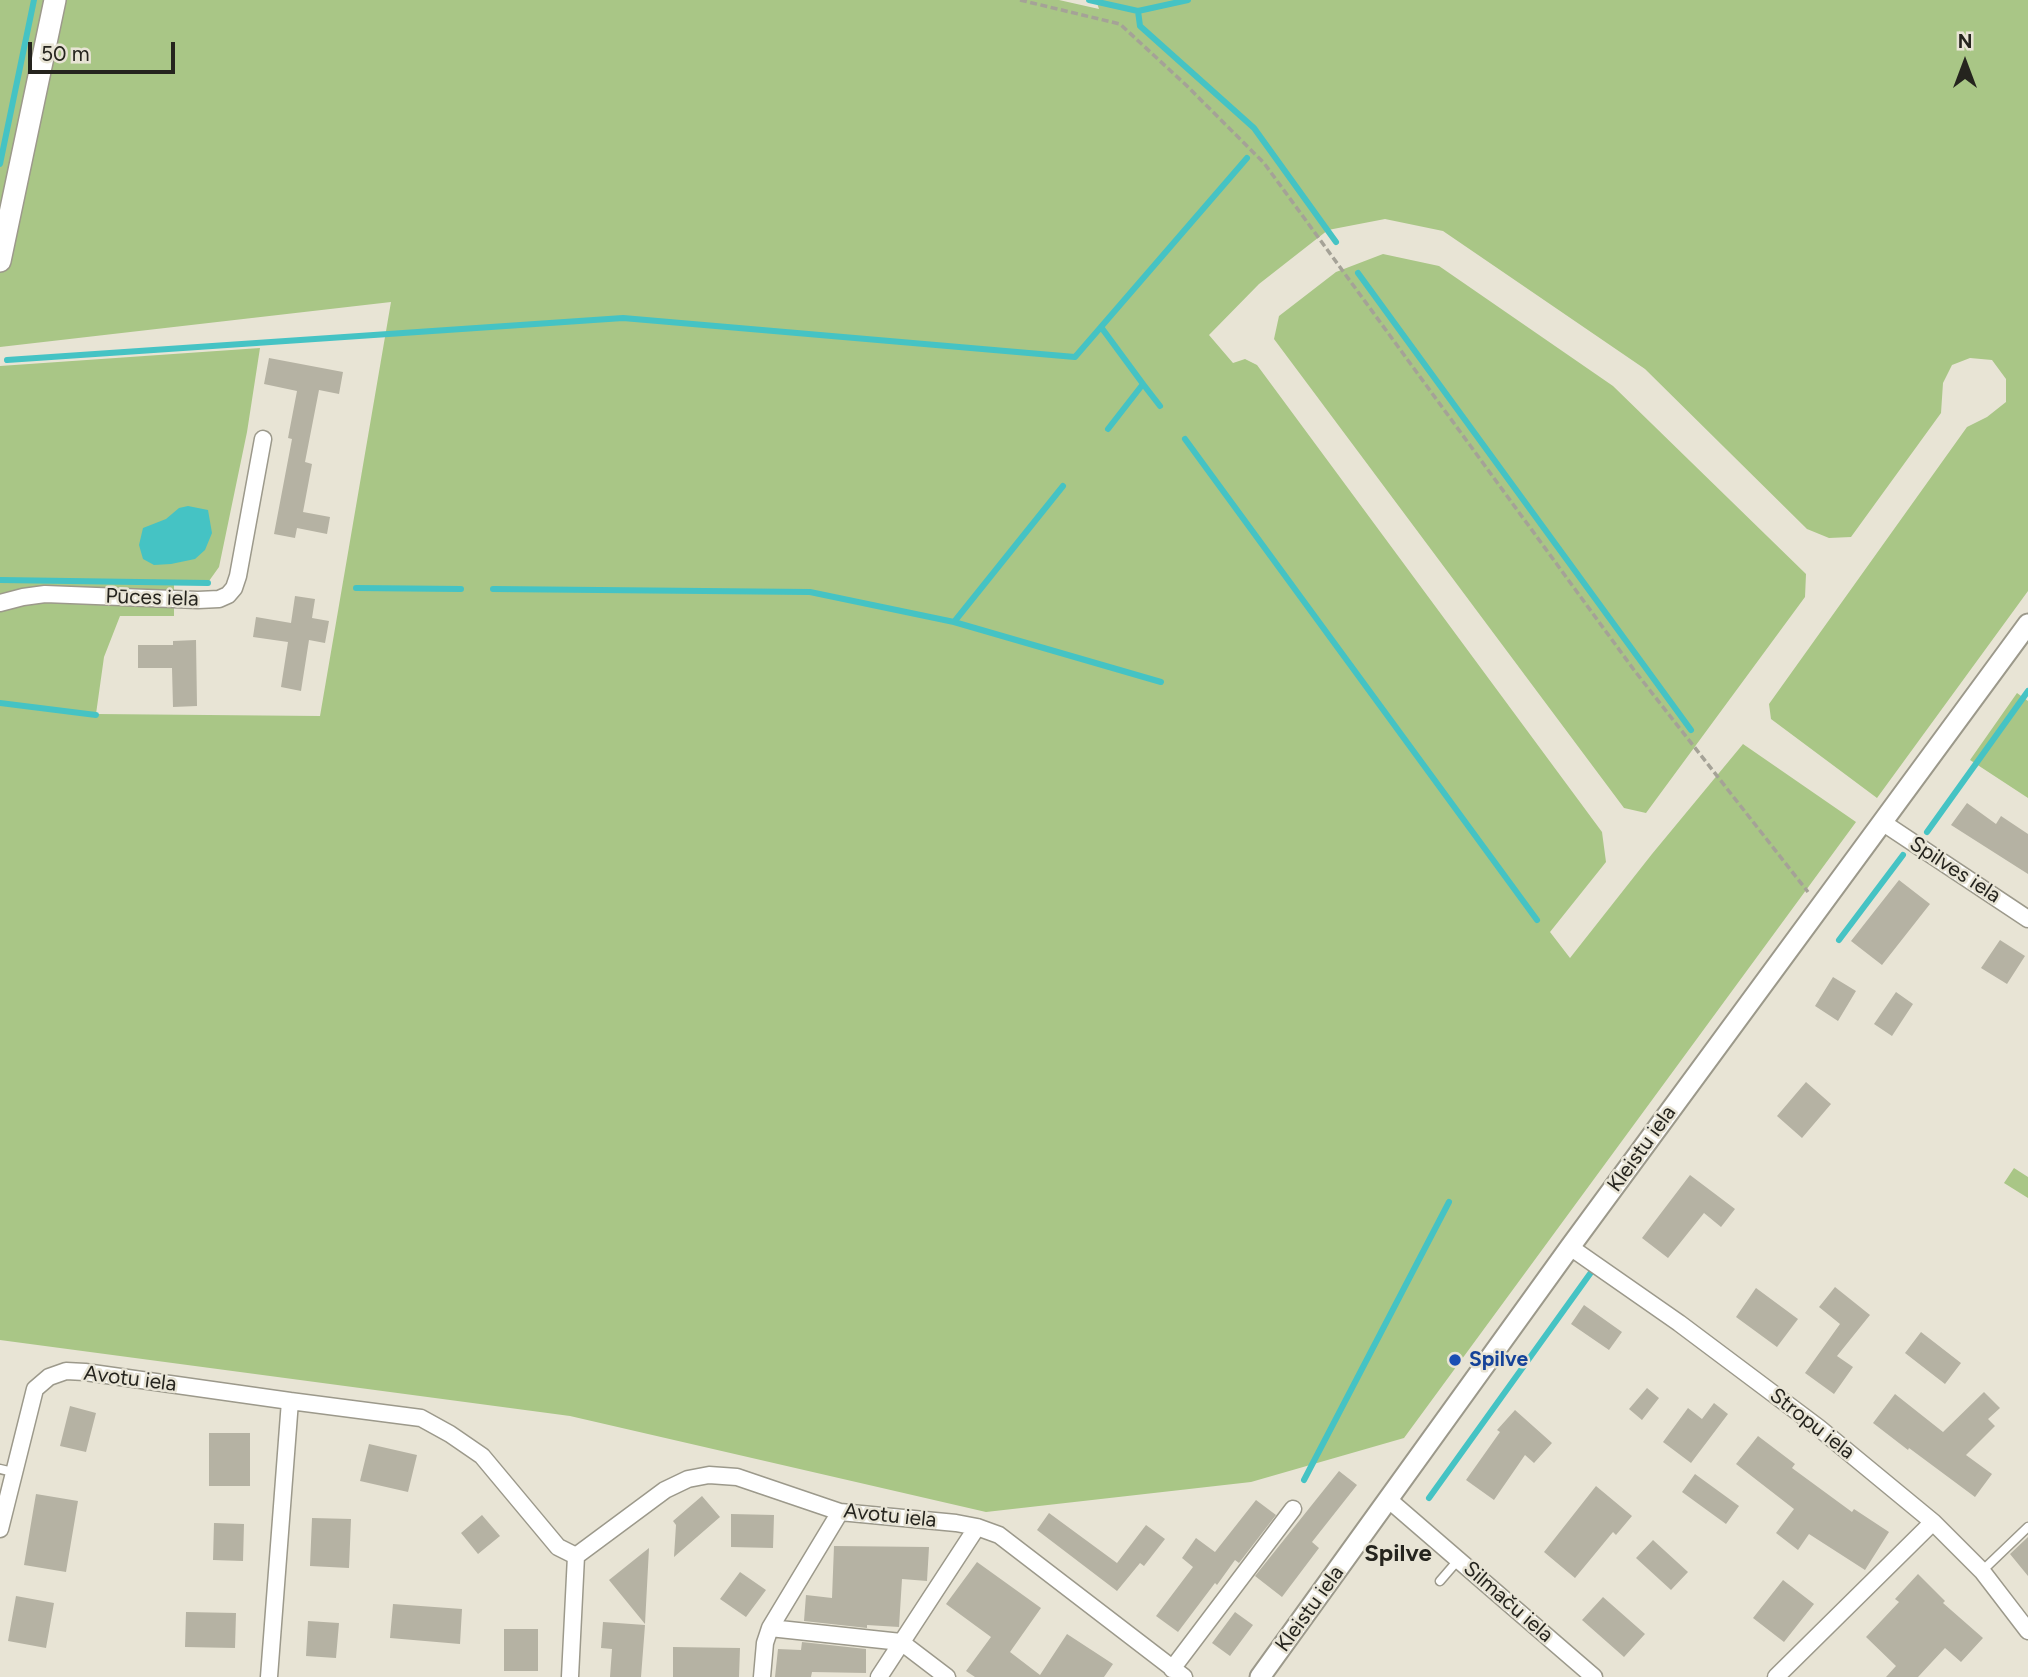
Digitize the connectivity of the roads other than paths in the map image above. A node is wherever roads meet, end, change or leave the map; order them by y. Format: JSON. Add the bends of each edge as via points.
{"nodes":[{"id":1,"x":55,"y":0,"type":"edge"},
{"id":2,"x":0,"y":261,"type":"edge"},
{"id":3,"x":263,"y":439,"type":"dead end"},
{"id":4,"x":0,"y":603,"type":"edge"},
{"id":5,"x":2028,"y":624,"type":"edge"},
{"id":6,"x":1882,"y":822,"type":"junction"},
{"id":7,"x":2028,"y":919,"type":"edge"},
{"id":8,"x":1570,"y":1247,"type":"junction"},
{"id":9,"x":289,"y":1401,"type":"junction"},
{"id":10,"x":6,"y":1470,"type":"edge"},
{"id":11,"x":1389,"y":1500,"type":"junction"},
{"id":12,"x":1293,"y":1509,"type":"dead end"},
{"id":13,"x":840,"y":1512,"type":"junction"},
{"id":14,"x":1933,"y":1522,"type":"junction"},
{"id":15,"x":977,"y":1527,"type":"junction"},
{"id":16,"x":2028,"y":1527,"type":"edge"},
{"id":17,"x":0,"y":1529,"type":"edge"},
{"id":18,"x":576,"y":1556,"type":"junction"},
{"id":19,"x":1459,"y":1559,"type":"junction"},
{"id":20,"x":1982,"y":1571,"type":"junction"},
{"id":21,"x":1440,"y":1581,"type":"dead end"},
{"id":22,"x":770,"y":1628,"type":"junction"},
{"id":23,"x":2028,"y":1631,"type":"edge"},
{"id":24,"x":901,"y":1642,"type":"junction"},
{"id":25,"x":1174,"y":1670,"type":"edge"},
{"id":26,"x":269,"y":1677,"type":"edge"},
{"id":27,"x":570,"y":1677,"type":"edge"},
{"id":28,"x":762,"y":1677,"type":"edge"},
{"id":29,"x":879,"y":1677,"type":"edge"},
{"id":30,"x":947,"y":1677,"type":"edge"},
{"id":31,"x":1154,"y":1677,"type":"edge"},
{"id":32,"x":1260,"y":1677,"type":"edge"},
{"id":33,"x":1594,"y":1677,"type":"edge"},
{"id":34,"x":1776,"y":1677,"type":"edge"}],
"edges":[{"from":1,"to":2,"type":"main road"},
{"from":3,"to":4,"type":"street","name":"Pūces iela","via":[[238,576],[228,594],[198,600],[45,594]]},
{"from":5,"to":6,"type":"street","name":"Kleistu iela"},
{"from":6,"to":7,"type":"street","name":"Spilves iela"},
{"from":6,"to":8,"type":"street","name":"Kleistu iela"},
{"from":8,"to":11,"type":"street","name":"Kleistu iela"},
{"from":8,"to":14,"type":"street","name":"Stropu iela","via":[[1819,1428]]},
{"from":9,"to":10,"type":"street","name":"Avotu iela","via":[[66,1371],[35,1389]]},
{"from":9,"to":18,"type":"street","name":"Avotu iela","via":[[421,1418],[482,1456],[558,1547]]},
{"from":9,"to":26,"type":"street"},
{"from":10,"to":17,"type":"street","name":"Avotu iela"},
{"from":11,"to":19,"type":"street","name":"Silmaču iela"},
{"from":11,"to":32,"type":"street","name":"Kleistu iela"},
{"from":12,"to":25,"type":"street"},
{"from":13,"to":15,"type":"street","name":"Avotu iela"},
{"from":13,"to":18,"type":"street","name":"Avotu iela","via":[[737,1478],[709,1475],[665,1490]]},
{"from":13,"to":22,"type":"street"},
{"from":14,"to":20,"type":"street","name":"Stropu iela"},
{"from":14,"to":34,"type":"street"},
{"from":15,"to":24,"type":"street"},
{"from":15,"to":25,"type":"street","name":"Avotu iela","via":[[999,1535]]},
{"from":16,"to":20,"type":"lane"},
{"from":18,"to":27,"type":"street"},
{"from":19,"to":21,"type":"lane"},
{"from":19,"to":33,"type":"street","name":"Silmaču iela"},
{"from":20,"to":23,"type":"street","name":"Stropu iela"},
{"from":22,"to":24,"type":"street"},
{"from":22,"to":28,"type":"street"},
{"from":24,"to":29,"type":"street"},
{"from":24,"to":30,"type":"street"},
{"from":25,"to":31,"type":"street"}]}
